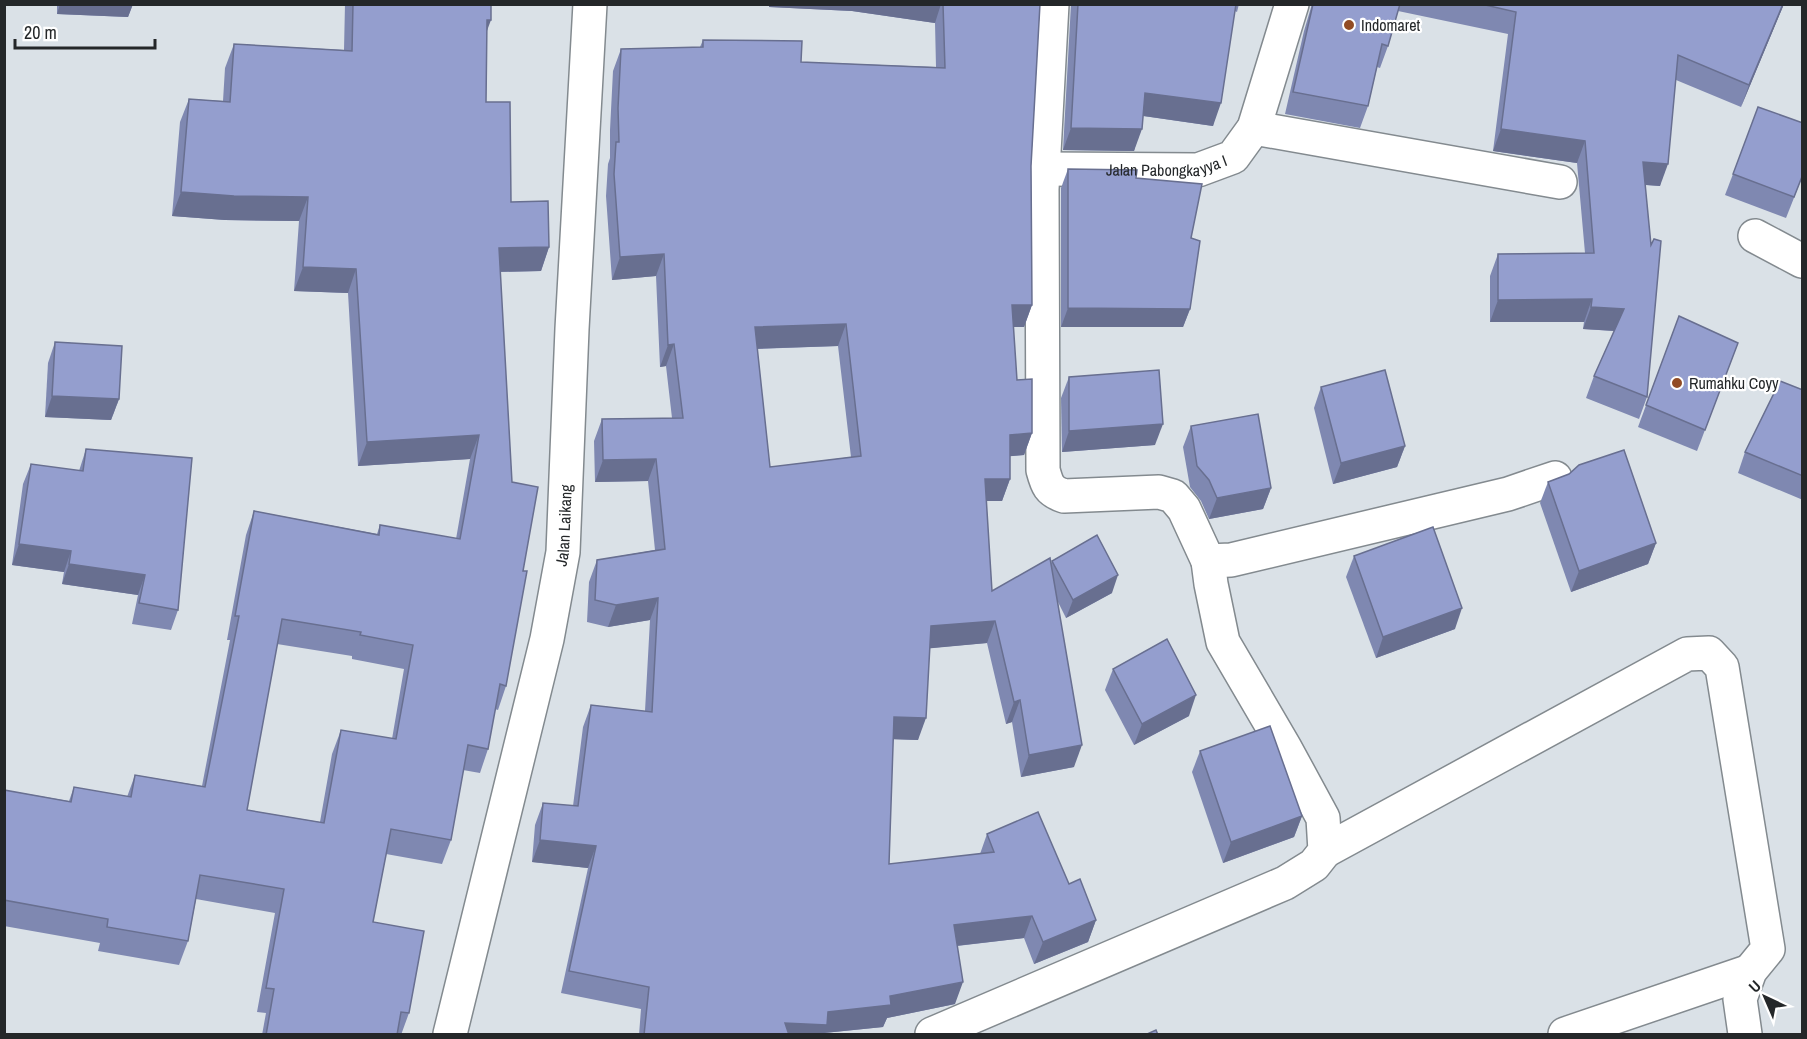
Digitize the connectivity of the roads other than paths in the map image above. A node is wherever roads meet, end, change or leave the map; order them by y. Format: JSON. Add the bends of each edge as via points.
{"nodes":[{"id":1,"x":590,"y":4,"type":"edge"},
{"id":2,"x":1052,"y":4,"type":"edge"},
{"id":3,"x":1292,"y":4,"type":"edge"},
{"id":4,"x":1254,"y":128,"type":"junction"},
{"id":5,"x":1043,"y":169,"type":"junction"},
{"id":6,"x":1560,"y":182,"type":"dead end"},
{"id":7,"x":1755,"y":236,"type":"dead end"},
{"id":8,"x":1803,"y":261,"type":"edge"},
{"id":9,"x":1555,"y":478,"type":"edge"},
{"id":10,"x":1208,"y":561,"type":"junction"},
{"id":11,"x":1325,"y":851,"type":"junction"},
{"id":12,"x":1750,"y":971,"type":"junction"},
{"id":13,"x":450,"y":1035,"type":"edge"},
{"id":14,"x":932,"y":1035,"type":"edge"},
{"id":15,"x":1565,"y":1035,"type":"edge"},
{"id":16,"x":1745,"y":1035,"type":"edge"}],
"edges":[{"from":1,"to":13,"type":"street","name":"Jalan Laikang","via":[[562,552],[547,639]]},
{"from":2,"to":5,"type":"street"},
{"from":3,"to":4,"type":"street","name":"Jalan Pabongkayya I"},
{"from":4,"to":5,"type":"street","name":"Jalan Pabongkayya I","via":[[1233,157],[1198,170]]},
{"from":4,"to":6,"type":"street"},
{"from":5,"to":10,"type":"street","via":[[1043,470],[1048,488],[1065,496],[1159,492],[1173,496],[1184,509]]},
{"from":7,"to":8,"type":"street"},
{"from":9,"to":10,"type":"street","via":[[1508,494],[1231,560]]},
{"from":10,"to":11,"type":"street","via":[[1223,642],[1323,818]]},
{"from":11,"to":12,"type":"street","via":[[1687,654],[1709,653],[1722,667],[1768,949]]},
{"from":11,"to":14,"type":"street","via":[[1314,865],[1285,883]]},
{"from":12,"to":15,"type":"street"},
{"from":12,"to":16,"type":"street","via":[[1740,999]]}]}
